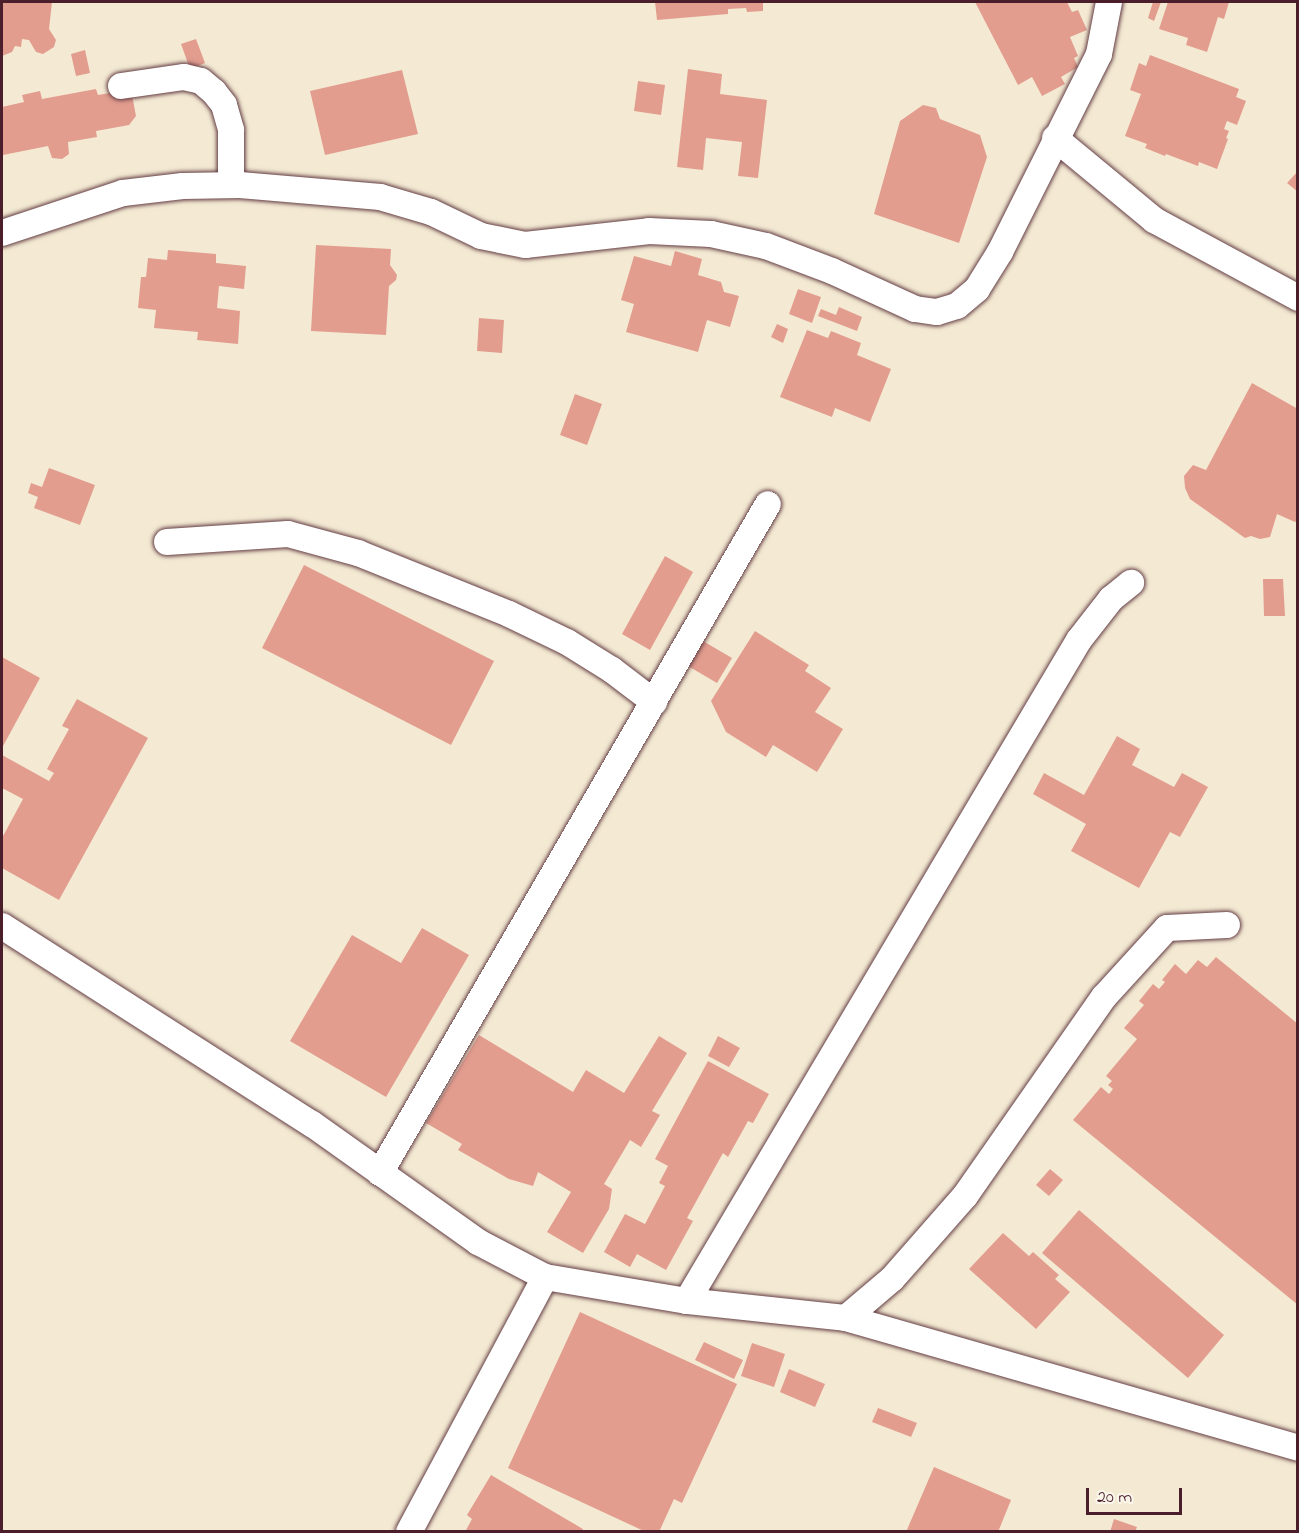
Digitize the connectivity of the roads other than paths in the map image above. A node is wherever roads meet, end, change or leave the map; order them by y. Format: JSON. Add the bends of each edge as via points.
{"nodes":[{"id":1,"x":1109,"y":2,"type":"edge"},
{"id":2,"x":121,"y":86,"type":"dead end"},
{"id":3,"x":1055,"y":138,"type":"junction"},
{"id":4,"x":231,"y":185,"type":"junction"},
{"id":5,"x":2,"y":233,"type":"edge"},
{"id":6,"x":1298,"y":298,"type":"edge"},
{"id":7,"x":768,"y":504,"type":"dead end"},
{"id":8,"x":167,"y":542,"type":"dead end"},
{"id":9,"x":1131,"y":583,"type":"dead end"},
{"id":10,"x":654,"y":702,"type":"junction"},
{"id":11,"x":1227,"y":925,"type":"dead end"},
{"id":12,"x":2,"y":926,"type":"edge"},
{"id":13,"x":380,"y":1173,"type":"junction"},
{"id":14,"x":545,"y":1277,"type":"junction"},
{"id":15,"x":687,"y":1301,"type":"junction"},
{"id":16,"x":846,"y":1318,"type":"junction"},
{"id":17,"x":1298,"y":1448,"type":"edge"},
{"id":18,"x":410,"y":1532,"type":"edge"}],
"edges":[{"from":1,"to":3,"type":"street","via":[[1099,54]]},
{"from":2,"to":4,"type":"street","via":[[184,77],[201,81],[214,92],[224,105],[231,130]]},
{"from":3,"to":4,"type":"street","via":[[1000,252],[977,289],[957,306],[937,312],[915,309],[766,246],[711,234],[649,231],[525,245],[481,236],[431,212],[380,197]]},
{"from":3,"to":6,"type":"street","via":[[1154,220]]},
{"from":4,"to":5,"type":"street","via":[[123,193]]},
{"from":7,"to":10,"type":"street"},
{"from":8,"to":10,"type":"street","via":[[288,534],[358,553],[567,642]]},
{"from":9,"to":15,"type":"street","via":[[1111,599],[1079,640]]},
{"from":10,"to":13,"type":"street"},
{"from":11,"to":16,"type":"street","via":[[1167,928],[1104,997],[965,1196],[892,1279]]},
{"from":12,"to":13,"type":"street","via":[[312,1124]]},
{"from":13,"to":14,"type":"street","via":[[478,1242]]},
{"from":14,"to":15,"type":"street"},
{"from":14,"to":18,"type":"street"},
{"from":15,"to":16,"type":"street"},
{"from":16,"to":17,"type":"street"}]}
